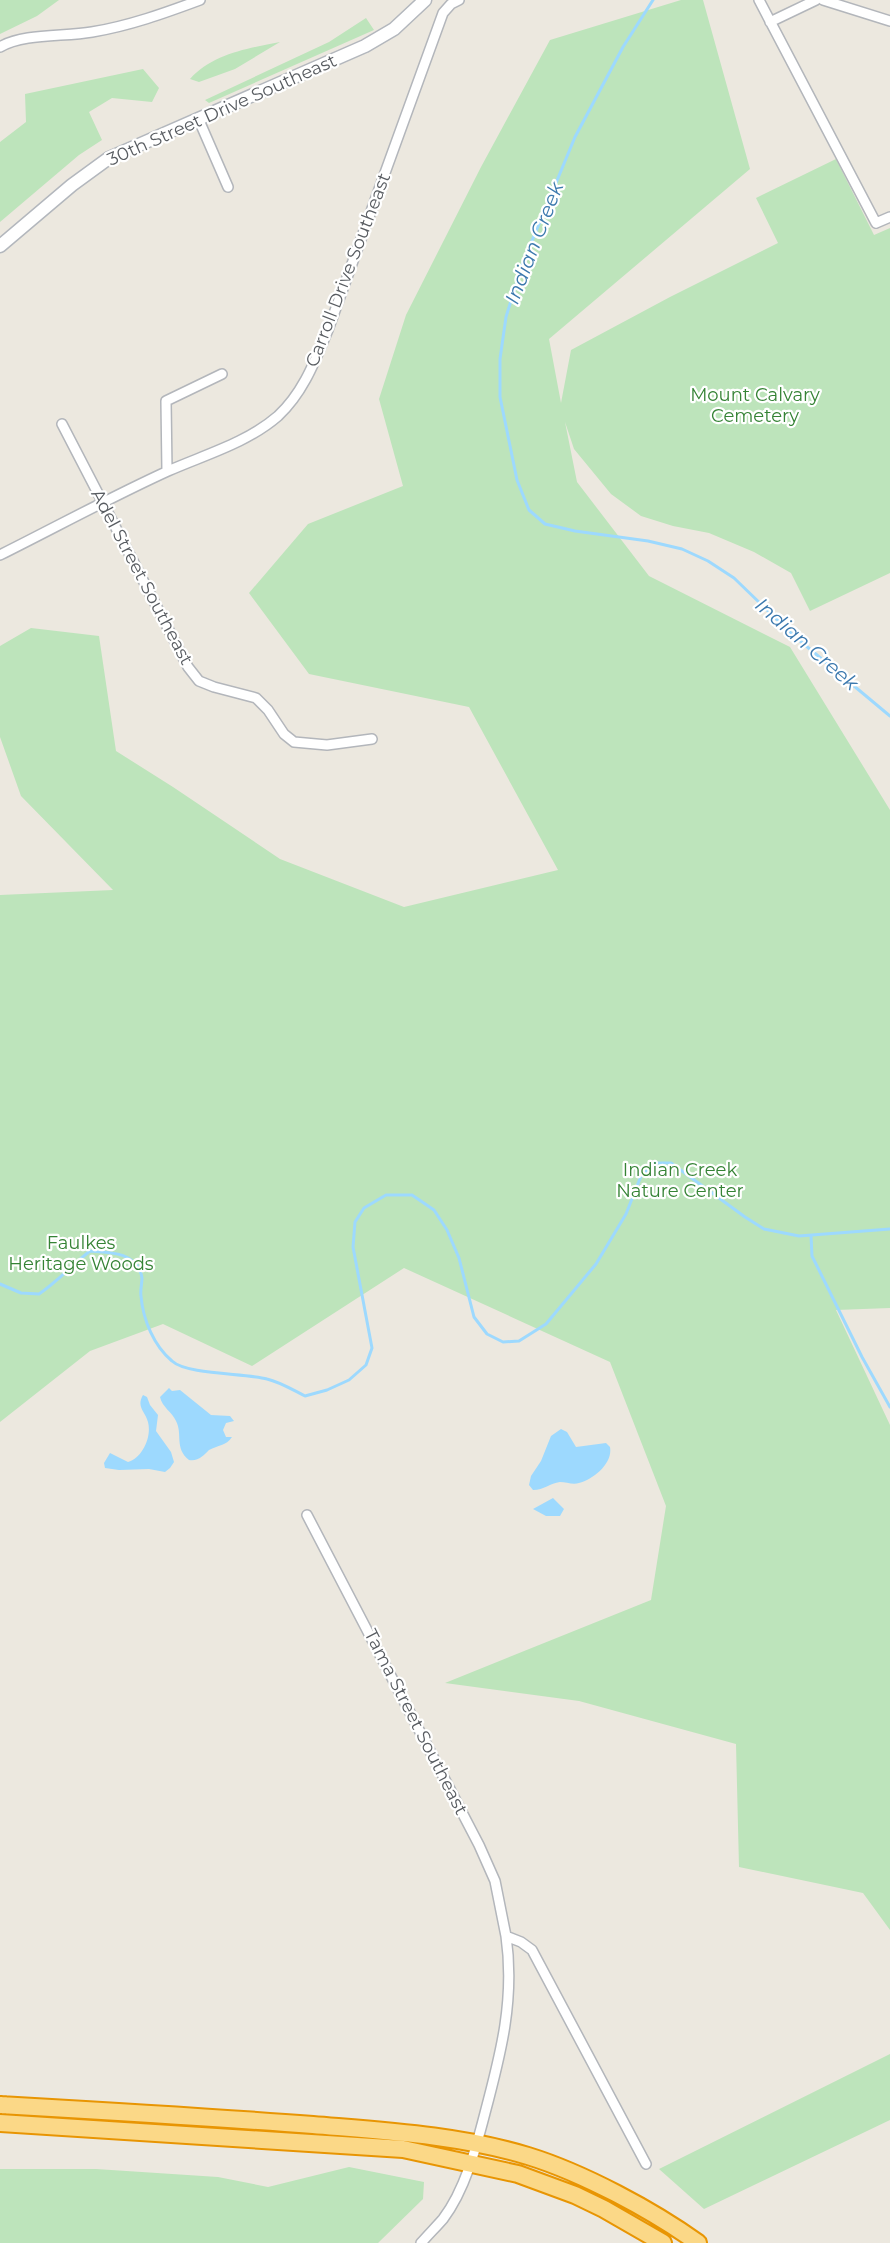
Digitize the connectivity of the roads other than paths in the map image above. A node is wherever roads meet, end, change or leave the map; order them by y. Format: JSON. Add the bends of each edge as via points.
{"nodes":[{"id":1,"x":200,"y":0,"type":"edge"},
{"id":2,"x":425,"y":0,"type":"edge"},
{"id":3,"x":459,"y":0,"type":"edge"},
{"id":4,"x":759,"y":0,"type":"edge"},
{"id":5,"x":816,"y":0,"type":"edge"},
{"id":6,"x":823,"y":0,"type":"edge"},
{"id":7,"x":890,"y":21,"type":"edge"},
{"id":8,"x":770,"y":22,"type":"junction"},
{"id":9,"x":0,"y":47,"type":"edge"},
{"id":10,"x":198,"y":118,"type":"junction"},
{"id":11,"x":228,"y":187,"type":"dead end"},
{"id":12,"x":890,"y":217,"type":"edge"},
{"id":13,"x":0,"y":246,"type":"edge"},
{"id":14,"x":222,"y":374,"type":"dead end"},
{"id":15,"x":62,"y":424,"type":"dead end"},
{"id":16,"x":167,"y":471,"type":"junction"},
{"id":17,"x":104,"y":504,"type":"junction"},
{"id":18,"x":0,"y":555,"type":"edge"},
{"id":19,"x":372,"y":739,"type":"dead end"},
{"id":20,"x":307,"y":1515,"type":"dead end"},
{"id":21,"x":506,"y":1936,"type":"junction"},
{"id":22,"x":0,"y":2105,"type":"edge"},
{"id":23,"x":0,"y":2123,"type":"edge"},
{"id":24,"x":477,"y":2145,"type":"junction"},
{"id":25,"x":472,"y":2163,"type":"junction"},
{"id":26,"x":646,"y":2164,"type":"dead end"},
{"id":27,"x":421,"y":2243,"type":"edge"},
{"id":28,"x":663,"y":2243,"type":"edge"},
{"id":29,"x":698,"y":2243,"type":"edge"}],
"edges":[{"from":1,"to":9,"type":"street","via":[[95,32],[21,39]]},
{"from":2,"to":10,"type":"main road","name":"30th Street Drive Southeast","via":[[394,29],[365,46]]},
{"from":3,"to":16,"type":"street","name":"Carroll Drive Southeast","via":[[443,13],[311,372],[278,416],[222,449]]},
{"from":4,"to":8,"type":"street"},
{"from":5,"to":8,"type":"street"},
{"from":6,"to":7,"type":"street"},
{"from":8,"to":12,"type":"street","via":[[876,223]]},
{"from":10,"to":11,"type":"street"},
{"from":10,"to":13,"type":"main road","name":"30th Street Drive Southeast","via":[[94,168]]},
{"from":14,"to":16,"type":"street","via":[[166,401]]},
{"from":15,"to":17,"type":"street","name":"Adel Street Southeast"},
{"from":16,"to":17,"type":"street","name":"Carroll Drive Southeast"},
{"from":17,"to":18,"type":"street","name":"Carroll Drive Southeast"},
{"from":17,"to":19,"type":"street","name":"Adel Street Southeast","via":[[188,667],[199,681],[256,698],[294,742],[327,745]]},
{"from":20,"to":21,"type":"street","name":"Tama Street Southeast","via":[[479,1845],[495,1881]]},
{"from":21,"to":24,"type":"street","name":"Tama Street Southeast","via":[[507,2020],[502,2054]]},
{"from":21,"to":26,"type":"street","via":[[532,1950]]},
{"from":22,"to":24,"type":"highway","via":[[406,2133]]},
{"from":23,"to":25,"type":"highway","via":[[403,2149]]},
{"from":24,"to":25,"type":"street","name":"Tama Street Southeast"},
{"from":24,"to":29,"type":"highway","via":[[528,2156],[562,2169],[651,2213]]},
{"from":25,"to":27,"type":"street","name":"Tama Street Southeast","via":[[444,2218]]},
{"from":25,"to":28,"type":"highway","via":[[518,2174],[575,2195]]}]}
